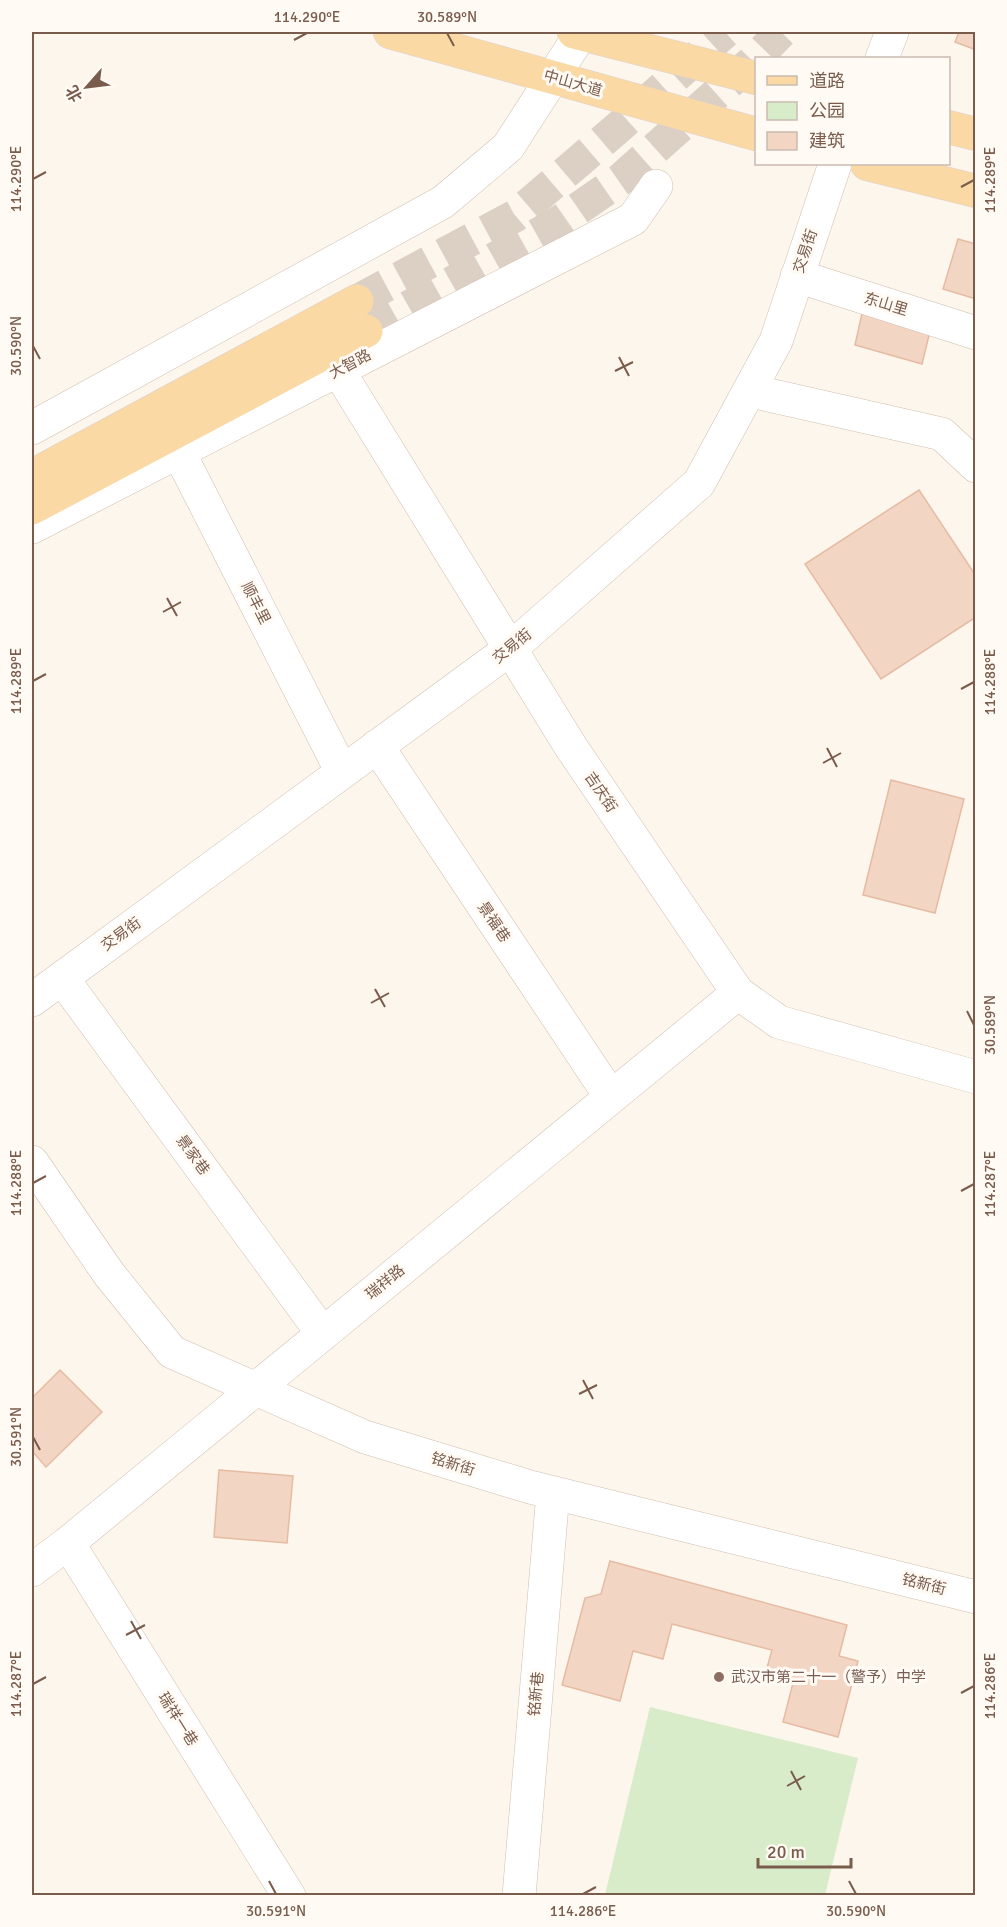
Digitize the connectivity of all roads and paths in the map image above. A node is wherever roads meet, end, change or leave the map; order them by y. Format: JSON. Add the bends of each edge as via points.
{"nodes":[{"id":1,"x":390,"y":32,"type":"edge"},
{"id":2,"x":579,"y":32,"type":"edge"},
{"id":3,"x":892,"y":32,"type":"edge"},
{"id":4,"x":882,"y":57,"type":"edge"},
{"id":5,"x":553,"y":78,"type":"junction"},
{"id":6,"x":755,"y":78,"type":"edge"},
{"id":7,"x":950,"y":128,"type":"edge"},
{"id":8,"x":755,"y":134,"type":"edge"},
{"id":9,"x":975,"y":134,"type":"edge"},
{"id":10,"x":835,"y":165,"type":"edge"},
{"id":11,"x":871,"y":165,"type":"edge"},
{"id":12,"x":656,"y":186,"type":"dead end"},
{"id":13,"x":975,"y":191,"type":"edge"},
{"id":14,"x":797,"y":276,"type":"junction"},
{"id":15,"x":975,"y":333,"type":"edge"},
{"id":16,"x":338,"y":370,"type":"junction"},
{"id":17,"x":751,"y":390,"type":"junction"},
{"id":18,"x":32,"y":428,"type":"edge"},
{"id":19,"x":175,"y":443,"type":"junction"},
{"id":20,"x":975,"y":466,"type":"edge"},
{"id":21,"x":32,"y":476,"type":"edge"},
{"id":22,"x":32,"y":508,"type":"edge"},
{"id":23,"x":32,"y":527,"type":"edge"},
{"id":24,"x":510,"y":649,"type":"junction"},
{"id":25,"x":377,"y":746,"type":"junction"},
{"id":26,"x":342,"y":772,"type":"junction"},
{"id":27,"x":62,"y":978,"type":"junction"},
{"id":28,"x":738,"y":993,"type":"junction"},
{"id":29,"x":32,"y":1000,"type":"edge"},
{"id":30,"x":975,"y":1077,"type":"edge"},
{"id":31,"x":611,"y":1097,"type":"junction"},
{"id":32,"x":32,"y":1162,"type":"edge"},
{"id":33,"x":323,"y":1334,"type":"junction"},
{"id":34,"x":255,"y":1389,"type":"junction"},
{"id":35,"x":553,"y":1493,"type":"junction"},
{"id":36,"x":68,"y":1543,"type":"junction"},
{"id":37,"x":32,"y":1570,"type":"edge"},
{"id":38,"x":975,"y":1597,"type":"edge"},
{"id":39,"x":289,"y":1896,"type":"edge"},
{"id":40,"x":519,"y":1896,"type":"edge"}],
"edges":[{"from":1,"to":5,"type":"main road","name":"中山大道"},
{"from":2,"to":5,"type":"street"},
{"from":2,"to":6,"type":"main road"},
{"from":3,"to":4,"type":"street"},
{"from":5,"to":8,"type":"main road","name":"中山大道"},
{"from":5,"to":18,"type":"street","via":[[508,147],[443,202]]},
{"from":7,"to":9,"type":"main road"},
{"from":10,"to":14,"type":"street","name":"交易街"},
{"from":11,"to":13,"type":"main road"},
{"from":12,"to":16,"type":"street","name":"大智路","via":[[633,219]]},
{"from":14,"to":15,"type":"street","name":"东山里"},
{"from":14,"to":17,"type":"street","name":"交易街","via":[[776,341]]},
{"from":16,"to":19,"type":"street","name":"大智路"},
{"from":16,"to":24,"type":"street","name":"吉庆街"},
{"from":17,"to":20,"type":"street","via":[[942,434]]},
{"from":17,"to":24,"type":"street","name":"交易街","via":[[699,483]]},
{"from":19,"to":21,"type":"main road","name":"大智路","via":[[362,316]]},
{"from":19,"to":22,"type":"main road","name":"大智路"},
{"from":19,"to":23,"type":"street","name":"大智路"},
{"from":19,"to":26,"type":"street","name":"顺丰里"},
{"from":24,"to":25,"type":"street","name":"交易街"},
{"from":24,"to":28,"type":"street","name":"吉庆街","via":[[571,747]]},
{"from":25,"to":26,"type":"street","name":"交易街"},
{"from":25,"to":31,"type":"street","name":"景福巷"},
{"from":26,"to":27,"type":"street","name":"交易街"},
{"from":27,"to":29,"type":"street","name":"交易街"},
{"from":27,"to":33,"type":"street","name":"景家巷"},
{"from":28,"to":30,"type":"street","name":"吉庆街","via":[[779,1022]]},
{"from":28,"to":31,"type":"street","name":"瑞祥路"},
{"from":31,"to":33,"type":"street","name":"瑞祥路"},
{"from":32,"to":34,"type":"street","name":"铭新街","via":[[109,1274],[172,1352]]},
{"from":33,"to":34,"type":"street","name":"瑞祥路"},
{"from":34,"to":35,"type":"street","name":"铭新街","via":[[364,1437]]},
{"from":34,"to":36,"type":"street","name":"瑞祥路"},
{"from":35,"to":38,"type":"street","name":"铭新街"},
{"from":35,"to":40,"type":"street","name":"铭新巷"},
{"from":36,"to":37,"type":"street","name":"瑞祥路"},
{"from":36,"to":39,"type":"street","name":"瑞祥一巷"}]}
